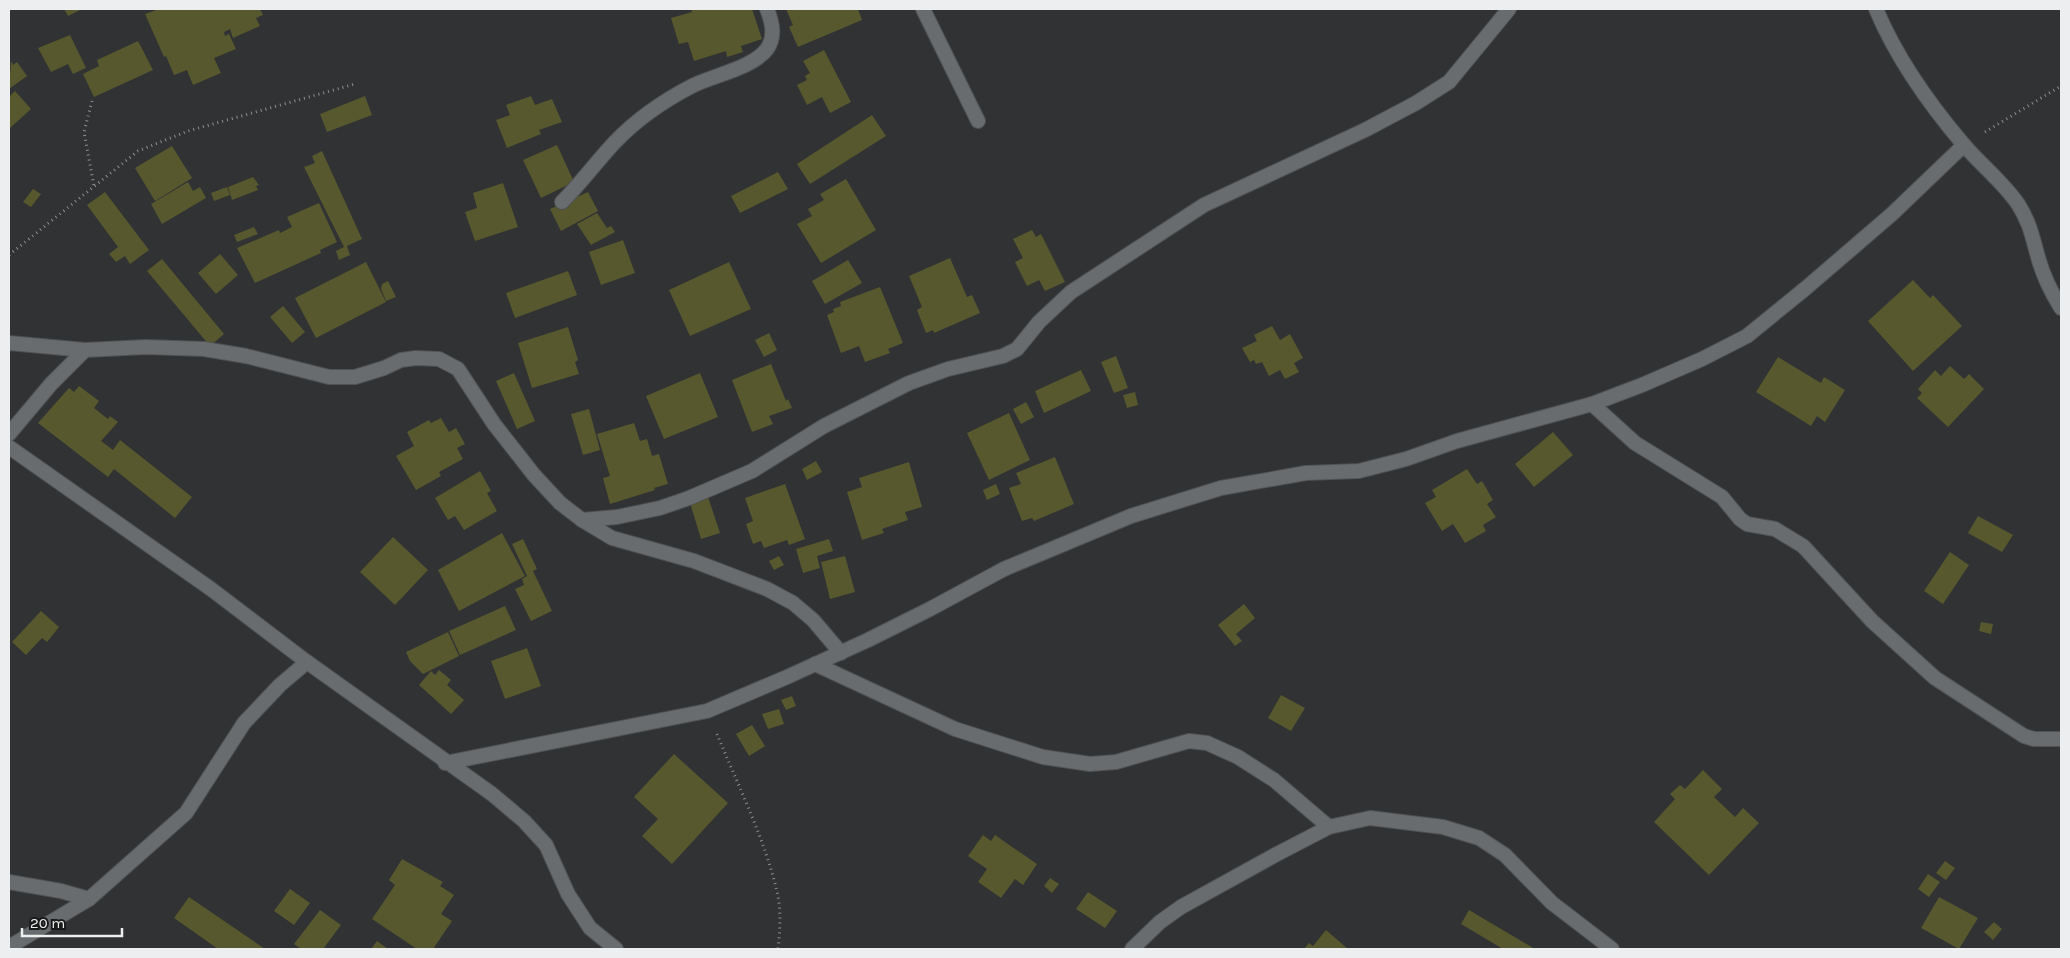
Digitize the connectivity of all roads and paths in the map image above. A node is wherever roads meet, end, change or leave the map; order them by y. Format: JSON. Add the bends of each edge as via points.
{"nodes":[{"id":1,"x":767,"y":9,"type":"edge"},
{"id":2,"x":923,"y":9,"type":"edge"},
{"id":3,"x":1509,"y":9,"type":"edge"},
{"id":4,"x":1876,"y":9,"type":"edge"},
{"id":5,"x":355,"y":84,"type":"dead end"},
{"id":6,"x":2061,"y":86,"type":"edge"},
{"id":7,"x":92,"y":101,"type":"dead end"},
{"id":8,"x":978,"y":121,"type":"dead end"},
{"id":9,"x":1964,"y":145,"type":"junction"},
{"id":10,"x":94,"y":186,"type":"junction"},
{"id":11,"x":562,"y":202,"type":"dead end"},
{"id":12,"x":9,"y":255,"type":"edge"},
{"id":13,"x":2061,"y":308,"type":"edge"},
{"id":14,"x":9,"y":343,"type":"edge"},
{"id":15,"x":86,"y":350,"type":"junction"},
{"id":16,"x":1592,"y":404,"type":"junction"},
{"id":17,"x":9,"y":434,"type":"edge"},
{"id":18,"x":9,"y":447,"type":"edge"},
{"id":19,"x":582,"y":520,"type":"junction"},
{"id":20,"x":840,"y":653,"type":"junction"},
{"id":21,"x":308,"y":662,"type":"junction"},
{"id":22,"x":815,"y":664,"type":"junction"},
{"id":23,"x":707,"y":711,"type":"junction"},
{"id":24,"x":2061,"y":740,"type":"edge"},
{"id":25,"x":445,"y":763,"type":"junction"},
{"id":26,"x":1329,"y":827,"type":"junction"},
{"id":27,"x":9,"y":882,"type":"edge"},
{"id":28,"x":89,"y":899,"type":"junction"},
{"id":29,"x":9,"y":947,"type":"edge"},
{"id":30,"x":616,"y":949,"type":"edge"},
{"id":31,"x":778,"y":949,"type":"edge"},
{"id":32,"x":1132,"y":949,"type":"edge"},
{"id":33,"x":1612,"y":949,"type":"edge"}],
"edges":[{"from":1,"to":11,"type":"street","via":[[772,23],[771,40],[757,59],[692,86],[650,112],[615,142]]},
{"from":2,"to":8,"type":"street"},
{"from":3,"to":19,"type":"street","via":[[1450,82],[1365,130],[1204,205],[1071,292],[1039,322],[1017,349],[1003,356],[948,369],[886,394],[824,426],[752,471],[689,498],[618,517]]},
{"from":4,"to":9,"type":"street","via":[[1901,60]]},
{"from":5,"to":10,"type":"path","via":[[155,143],[138,151]]},
{"from":6,"to":9,"type":"path"},
{"from":7,"to":10,"type":"path","via":[[84,132]]},
{"from":9,"to":13,"type":"street","via":[[2016,202],[2030,225],[2049,289]]},
{"from":9,"to":16,"type":"street","via":[[1892,214],[1747,336],[1702,359]]},
{"from":10,"to":12,"type":"path"},
{"from":14,"to":15,"type":"street"},
{"from":15,"to":17,"type":"street","via":[[51,384]]},
{"from":15,"to":19,"type":"street","via":[[204,349],[328,377],[355,376],[401,360],[440,359],[458,369],[494,424],[534,475],[560,503]]},
{"from":16,"to":20,"type":"street","via":[[1359,471],[1273,477],[1221,488],[1131,516],[1004,569]]},
{"from":16,"to":24,"type":"street","via":[[1635,443],[1722,497],[1740,520],[1775,529],[1803,546],[1872,620],[1935,678],[2024,736]]},
{"from":18,"to":21,"type":"street","via":[[211,589]]},
{"from":19,"to":20,"type":"street","via":[[612,538],[694,561],[767,589],[793,603],[813,620]]},
{"from":20,"to":22,"type":"street"},
{"from":21,"to":25,"type":"street"},
{"from":21,"to":28,"type":"street","via":[[280,685],[244,723],[186,813]]},
{"from":22,"to":23,"type":"street"},
{"from":22,"to":26,"type":"street","via":[[955,729],[1043,757],[1090,764],[1116,762],[1189,741],[1207,743],[1238,757],[1274,780]]},
{"from":23,"to":25,"type":"street"},
{"from":23,"to":31,"type":"path","via":[[771,870],[778,897]]},
{"from":25,"to":30,"type":"street","via":[[492,794],[524,821],[546,845],[568,894],[590,928]]},
{"from":26,"to":32,"type":"street","via":[[1181,907]]},
{"from":26,"to":33,"type":"street","via":[[1370,818],[1443,827],[1479,838],[1505,856],[1552,904]]},
{"from":27,"to":28,"type":"street"},
{"from":28,"to":29,"type":"street"}]}
